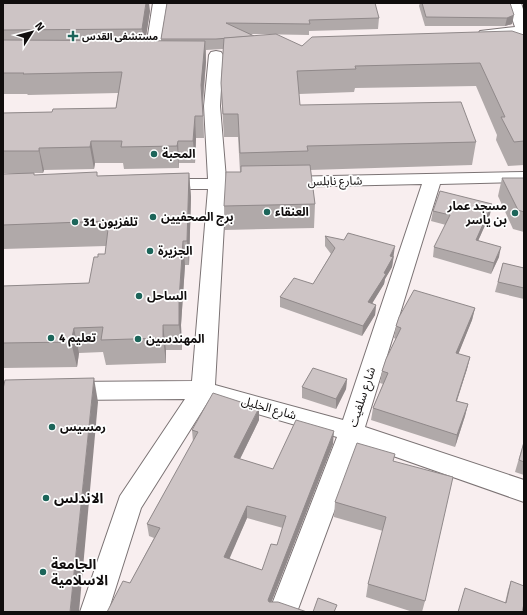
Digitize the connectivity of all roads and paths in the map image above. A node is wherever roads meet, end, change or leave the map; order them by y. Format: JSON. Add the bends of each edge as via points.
{"nodes":[{"id":1,"x":160,"y":3,"type":"edge"},
{"id":2,"x":514,"y":3,"type":"edge"},
{"id":3,"x":524,"y":31,"type":"edge"},
{"id":4,"x":468,"y":35,"type":"edge"},
{"id":5,"x":137,"y":54,"type":"edge"},
{"id":6,"x":152,"y":54,"type":"junction"},
{"id":7,"x":168,"y":54,"type":"edge"},
{"id":8,"x":216,"y":54,"type":"dead end"},
{"id":9,"x":524,"y":177,"type":"edge"},
{"id":10,"x":433,"y":178,"type":"junction"},
{"id":11,"x":146,"y":184,"type":"edge"},
{"id":12,"x":217,"y":184,"type":"junction"},
{"id":13,"x":203,"y":390,"type":"junction"},
{"id":14,"x":44,"y":391,"type":"edge"},
{"id":15,"x":351,"y":432,"type":"junction"},
{"id":16,"x":524,"y":491,"type":"edge"},
{"id":17,"x":94,"y":612,"type":"edge"},
{"id":18,"x":283,"y":612,"type":"edge"}],
"edges":[{"from":1,"to":6,"type":"street"},
{"from":2,"to":3,"type":"street"},
{"from":3,"to":4,"type":"street"},
{"from":5,"to":6,"type":"street"},
{"from":6,"to":7,"type":"street"},
{"from":8,"to":12,"type":"street","via":[[212,106]]},
{"from":9,"to":10,"type":"street","name":"شارع نابلس"},
{"from":10,"to":12,"type":"street","name":"شارع نابلس"},
{"from":10,"to":15,"type":"street","name":"شارع سلفيت"},
{"from":11,"to":12,"type":"street","name":"شارع نابلس"},
{"from":12,"to":13,"type":"street"},
{"from":13,"to":14,"type":"street","name":"شارع الخليل"},
{"from":13,"to":15,"type":"street","name":"شارع الخليل"},
{"from":13,"to":17,"type":"street","via":[[129,504]]},
{"from":15,"to":16,"type":"street","name":"شارع الخليل"},
{"from":15,"to":18,"type":"street","name":"شارع سلفيت"}]}
